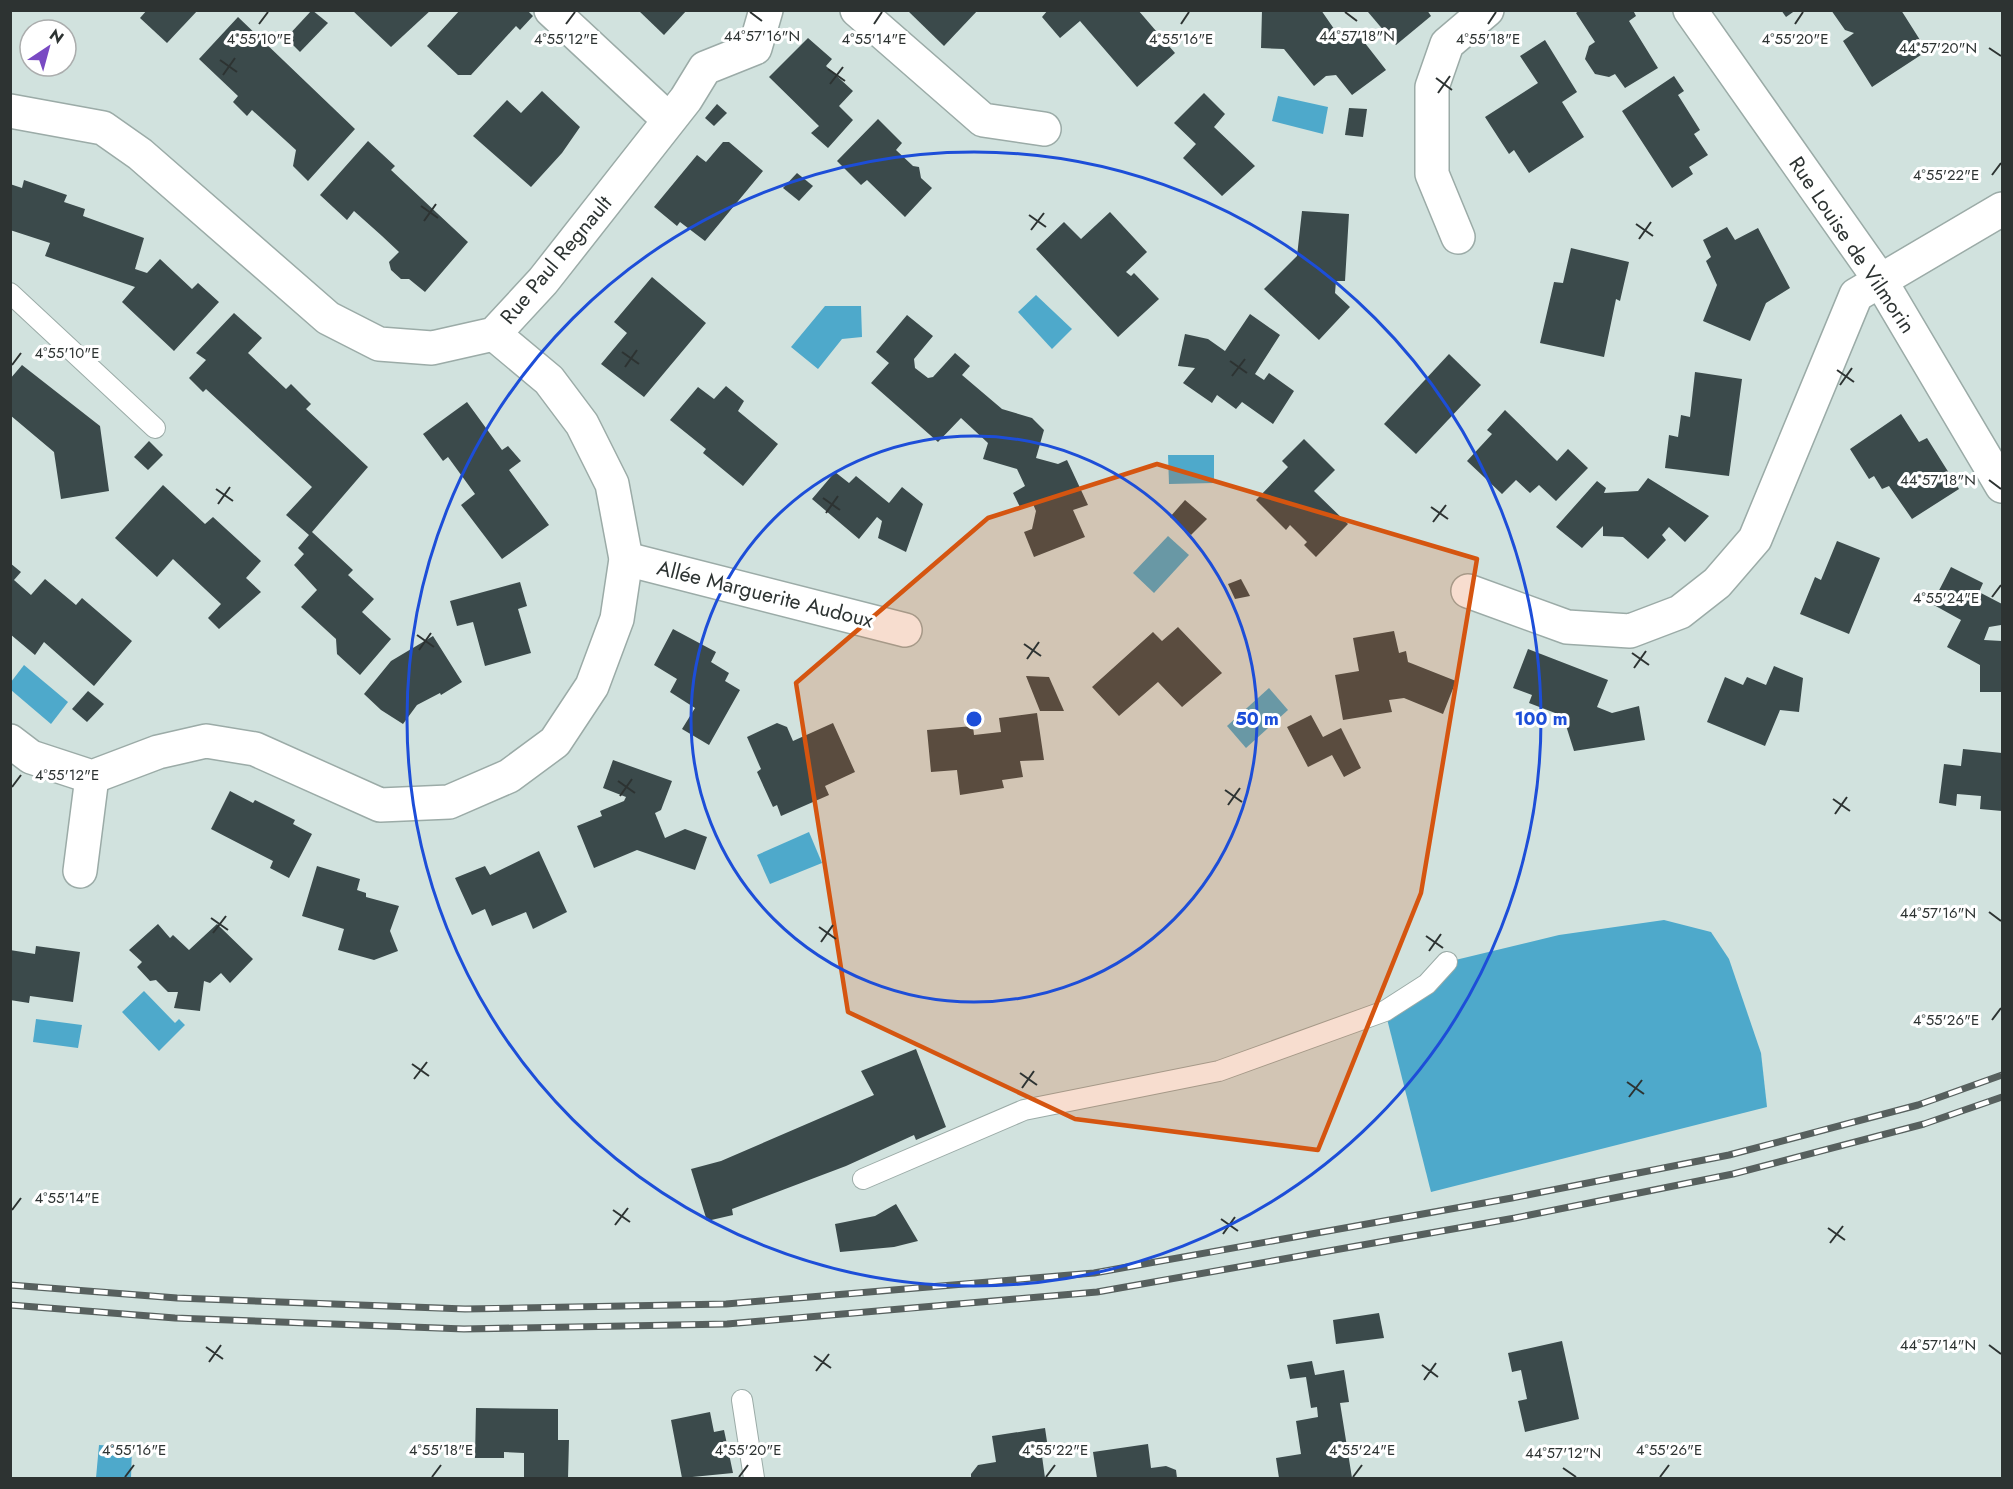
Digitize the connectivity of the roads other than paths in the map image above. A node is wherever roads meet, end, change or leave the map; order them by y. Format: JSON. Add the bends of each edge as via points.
{"nodes":[{"id":1,"x":551,"y":10,"type":"edge"},
{"id":2,"x":766,"y":10,"type":"edge"},
{"id":3,"x":857,"y":10,"type":"edge"},
{"id":4,"x":1486,"y":10,"type":"edge"},
{"id":5,"x":1690,"y":10,"type":"edge"},
{"id":6,"x":10,"y":111,"type":"edge"},
{"id":7,"x":668,"y":119,"type":"junction"},
{"id":8,"x":1044,"y":129,"type":"dead end"},
{"id":9,"x":2002,"y":209,"type":"edge"},
{"id":10,"x":1458,"y":237,"type":"dead end"},
{"id":11,"x":1880,"y":280,"type":"junction"},
{"id":12,"x":10,"y":293,"type":"edge"},
{"id":13,"x":494,"y":334,"type":"junction"},
{"id":14,"x":155,"y":428,"type":"dead end"},
{"id":15,"x":2002,"y":486,"type":"edge"},
{"id":16,"x":626,"y":559,"type":"junction"},
{"id":17,"x":1468,"y":591,"type":"dead end"},
{"id":18,"x":905,"y":630,"type":"dead end"},
{"id":19,"x":10,"y":741,"type":"edge"},
{"id":20,"x":92,"y":777,"type":"junction"},
{"id":21,"x":80,"y":872,"type":"dead end"},
{"id":22,"x":1447,"y":962,"type":"dead end"},
{"id":23,"x":863,"y":1179,"type":"dead end"},
{"id":24,"x":742,"y":1400,"type":"dead end"},
{"id":25,"x":754,"y":1479,"type":"edge"}],
"edges":[{"from":1,"to":7,"type":"street"},
{"from":2,"to":7,"type":"street","name":"Rue Paul Regnault","via":[[755,48],[705,68]]},
{"from":3,"to":8,"type":"street","via":[[982,120]]},
{"from":4,"to":10,"type":"street","via":[[1448,44],[1432,87],[1432,174]]},
{"from":5,"to":11,"type":"street","name":"Rue Louise de Vilmorin"},
{"from":6,"to":13,"type":"street","name":"Rue Paul Regnault","via":[[103,128],[140,153],[328,318],[378,344],[432,348]]},
{"from":7,"to":13,"type":"street","name":"Rue Paul Regnault","via":[[543,281]]},
{"from":9,"to":11,"type":"street"},
{"from":11,"to":15,"type":"street","name":"Rue Louise de Vilmorin"},
{"from":11,"to":17,"type":"street","via":[[1856,295],[1755,539],[1717,583],[1680,612],[1630,631],[1567,627]]},
{"from":12,"to":14,"type":"lane"},
{"from":13,"to":16,"type":"street","via":[[549,380],[582,424],[612,484]]},
{"from":16,"to":18,"type":"street","name":"Allée Marguerite Audoux"},
{"from":16,"to":20,"type":"street","via":[[616,619],[592,686],[555,742],[509,776],[449,802],[380,805],[255,749],[206,741],[158,752]]},
{"from":19,"to":20,"type":"street","via":[[31,757]]},
{"from":20,"to":21,"type":"street"},
{"from":22,"to":23,"type":"lane","via":[[1427,984],[1385,1011],[1219,1071],[1024,1110]]},
{"from":24,"to":25,"type":"lane"}]}
